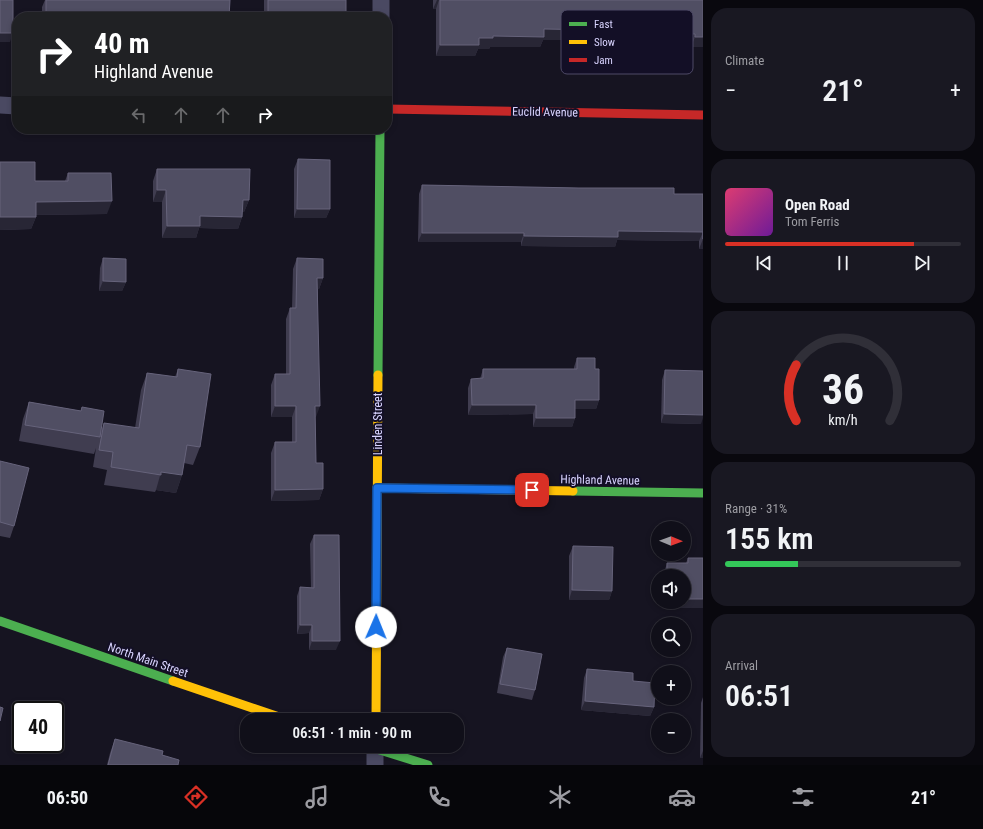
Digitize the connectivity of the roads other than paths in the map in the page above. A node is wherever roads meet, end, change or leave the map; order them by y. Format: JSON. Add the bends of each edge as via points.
{"nodes":[{"id":1,"x":382,"y":0,"type":"edge"},
{"id":2,"x":381,"y":12,"type":"edge"},
{"id":3,"x":0,"y":105,"type":"edge"},
{"id":4,"x":12,"y":106,"type":"edge"},
{"id":5,"x":392,"y":109,"type":"edge"},
{"id":6,"x":703,"y":115,"type":"edge"},
{"id":7,"x":380,"y":134,"type":"edge"},
{"id":8,"x":377,"y":488,"type":"junction"},
{"id":9,"x":703,"y":493,"type":"edge"},
{"id":10,"x":0,"y":621,"type":"edge"},
{"id":11,"x":268,"y":713,"type":"edge"},
{"id":12,"x":376,"y":713,"type":"edge"},
{"id":13,"x":381,"y":753,"type":"edge"},
{"id":14,"x":428,"y":765,"type":"edge"}],
"edges":[{"from":1,"to":2,"type":"street"},
{"from":3,"to":4,"type":"street"},
{"from":5,"to":6,"type":"street","name":"Euclid Avenue"},
{"from":7,"to":8,"type":"street","name":"Linden Street"},
{"from":8,"to":9,"type":"street","name":"Highland Avenue"},
{"from":8,"to":12,"type":"street","name":"Linden Street"},
{"from":10,"to":11,"type":"street","name":"North Main Street"},
{"from":13,"to":14,"type":"street"}]}
